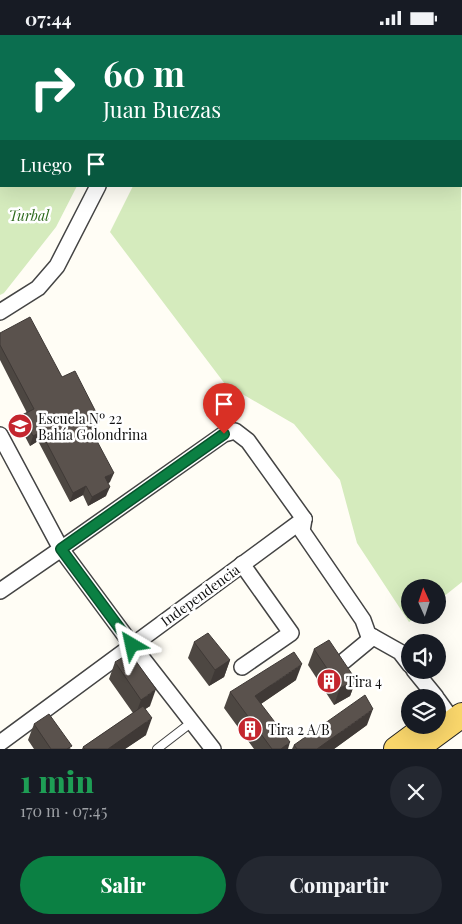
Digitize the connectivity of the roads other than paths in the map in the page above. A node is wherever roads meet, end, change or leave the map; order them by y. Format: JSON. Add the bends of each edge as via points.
{"nodes":[{"id":1,"x":97,"y":187,"type":"edge"},
{"id":2,"x":0,"y":312,"type":"edge"},
{"id":3,"x":0,"y":435,"type":"edge"},
{"id":4,"x":304,"y":519,"type":"junction"},
{"id":5,"x":61,"y":549,"type":"junction"},
{"id":6,"x":242,"y":564,"type":"junction"},
{"id":7,"x":0,"y":591,"type":"edge"},
{"id":8,"x":371,"y":635,"type":"junction"},
{"id":9,"x":132,"y":645,"type":"junction"},
{"id":10,"x":401,"y":654,"type":"edge"},
{"id":11,"x":344,"y":661,"type":"edge"},
{"id":12,"x":242,"y":667,"type":"dead end"},
{"id":13,"x":421,"y":679,"type":"edge"},
{"id":14,"x":428,"y":689,"type":"edge"},
{"id":15,"x":192,"y":722,"type":"junction"},
{"id":16,"x":415,"y":734,"type":"edge"},
{"id":17,"x":427,"y":734,"type":"edge"},
{"id":18,"x":0,"y":743,"type":"edge"},
{"id":19,"x":157,"y":749,"type":"edge"},
{"id":20,"x":214,"y":749,"type":"edge"},
{"id":21,"x":396,"y":749,"type":"edge"},
{"id":22,"x":416,"y":749,"type":"edge"}],
"edges":[{"from":1,"to":2,"type":"street","via":[[57,266],[38,288]]},
{"from":3,"to":5,"type":"street"},
{"from":4,"to":5,"type":"street","via":[[248,441],[235,431],[224,434]]},
{"from":4,"to":6,"type":"street","name":"Independencia"},
{"from":4,"to":8,"type":"street","via":[[302,531]]},
{"from":5,"to":7,"type":"street"},
{"from":5,"to":9,"type":"street"},
{"from":6,"to":9,"type":"street","name":"Independencia"},
{"from":6,"to":12,"type":"street","via":[[291,633]]},
{"from":8,"to":10,"type":"street"},
{"from":8,"to":11,"type":"street"},
{"from":9,"to":15,"type":"street"},
{"from":9,"to":18,"type":"street","name":"Independencia"},
{"from":13,"to":14,"type":"street"},
{"from":15,"to":19,"type":"lane"},
{"from":15,"to":20,"type":"street"},
{"from":16,"to":21,"type":"main road"},
{"from":17,"to":22,"type":"main road"}]}
